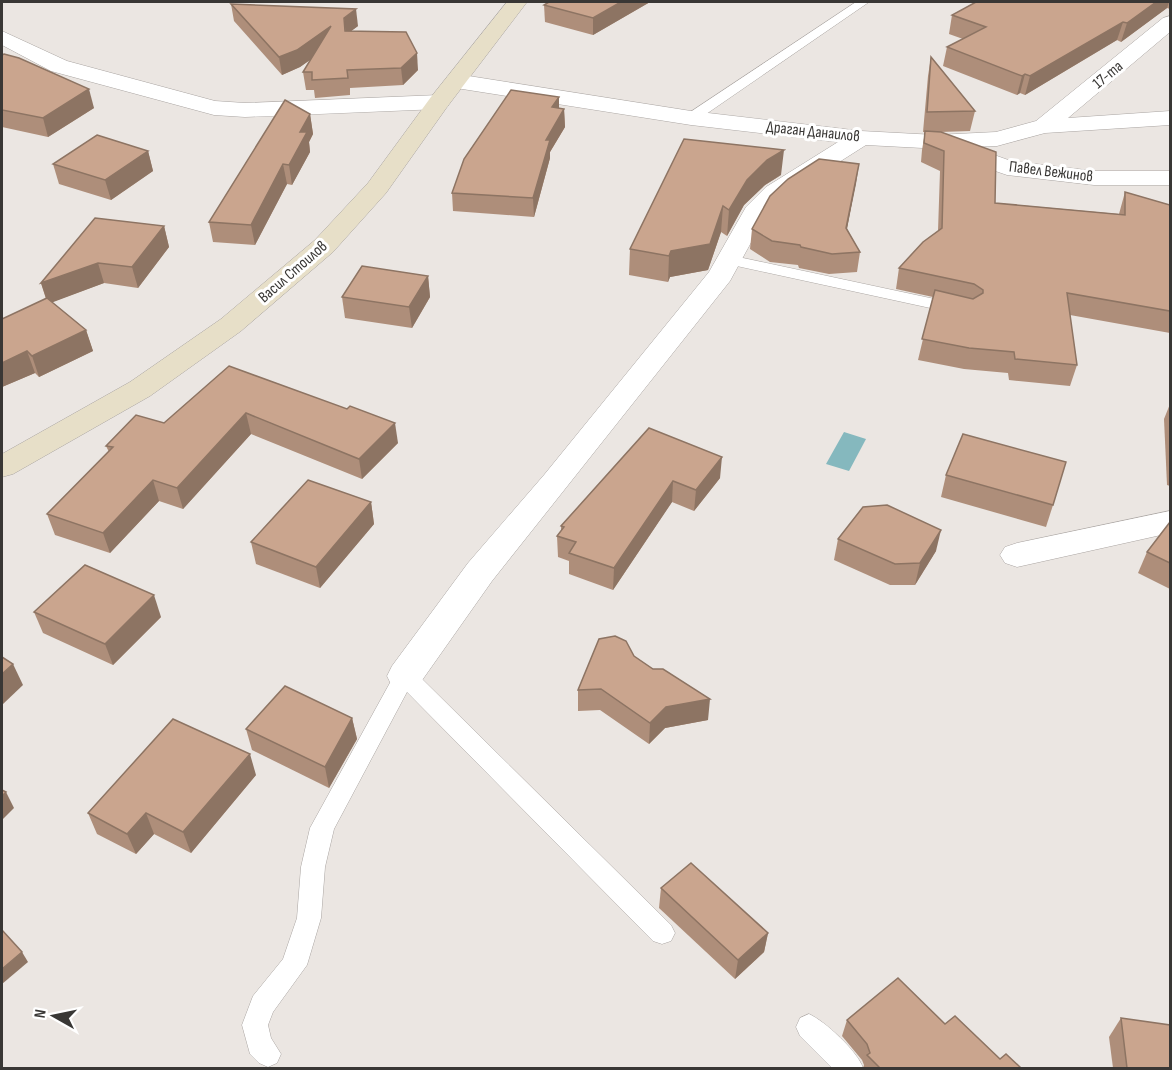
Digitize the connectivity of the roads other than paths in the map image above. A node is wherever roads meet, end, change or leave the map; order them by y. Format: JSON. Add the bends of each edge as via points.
{"nodes":[{"id":1,"x":517,"y":2,"type":"edge"},
{"id":2,"x":863,"y":2,"type":"edge"},
{"id":3,"x":1170,"y":22,"type":"edge"},
{"id":4,"x":2,"y":37,"type":"edge"},
{"id":5,"x":456,"y":81,"type":"junction"},
{"id":6,"x":439,"y":102,"type":"junction"},
{"id":7,"x":691,"y":118,"type":"junction"},
{"id":8,"x":1170,"y":118,"type":"edge"},
{"id":9,"x":1044,"y":126,"type":"junction"},
{"id":10,"x":861,"y":138,"type":"junction"},
{"id":11,"x":936,"y":142,"type":"junction"},
{"id":12,"x":1170,"y":178,"type":"edge"},
{"id":13,"x":729,"y":260,"type":"junction"},
{"id":14,"x":969,"y":312,"type":"edge"},
{"id":15,"x":2,"y":467,"type":"edge"},
{"id":16,"x":1170,"y":522,"type":"edge"},
{"id":17,"x":1017,"y":555,"type":"dead end"},
{"id":18,"x":405,"y":676,"type":"junction"},
{"id":19,"x":662,"y":933,"type":"dead end"},
{"id":20,"x":809,"y":1027,"type":"dead end"},
{"id":21,"x":268,"y":1054,"type":"dead end"},
{"id":22,"x":850,"y":1068,"type":"edge"}],
"edges":[{"from":1,"to":5,"type":"street","name":"Васил Стоилов"},
{"from":2,"to":7,"type":"lane"},
{"from":3,"to":9,"type":"street","name":"17-та"},
{"from":4,"to":6,"type":"street","via":[[59,66],[214,108]]},
{"from":5,"to":6,"type":"street","name":"Васил Стоилов"},
{"from":5,"to":7,"type":"street","name":"Драган Данаилов"},
{"from":6,"to":15,"type":"street","name":"Васил Стоилов","via":[[351,220],[284,282],[140,389]]},
{"from":7,"to":10,"type":"street","name":"Драган Данаилов"},
{"from":8,"to":9,"type":"street","name":"Драган Данаилов"},
{"from":9,"to":11,"type":"street","name":"Драган Данаилов","via":[[997,139]]},
{"from":10,"to":11,"type":"street","name":"Драган Данаилов"},
{"from":10,"to":13,"type":"street","via":[[775,192],[755,212]]},
{"from":11,"to":12,"type":"street","name":"Павел Вежинов","via":[[1007,168],[1094,178]]},
{"from":13,"to":14,"type":"lane"},
{"from":13,"to":18,"type":"street","via":[[721,275],[480,572]]},
{"from":16,"to":17,"type":"street"},
{"from":18,"to":19,"type":"lane"},
{"from":18,"to":21,"type":"lane","via":[[322,828],[312,867],[309,918],[294,965],[262,1005],[255,1025],[259,1045]]},
{"from":20,"to":22,"type":"lane"}]}
